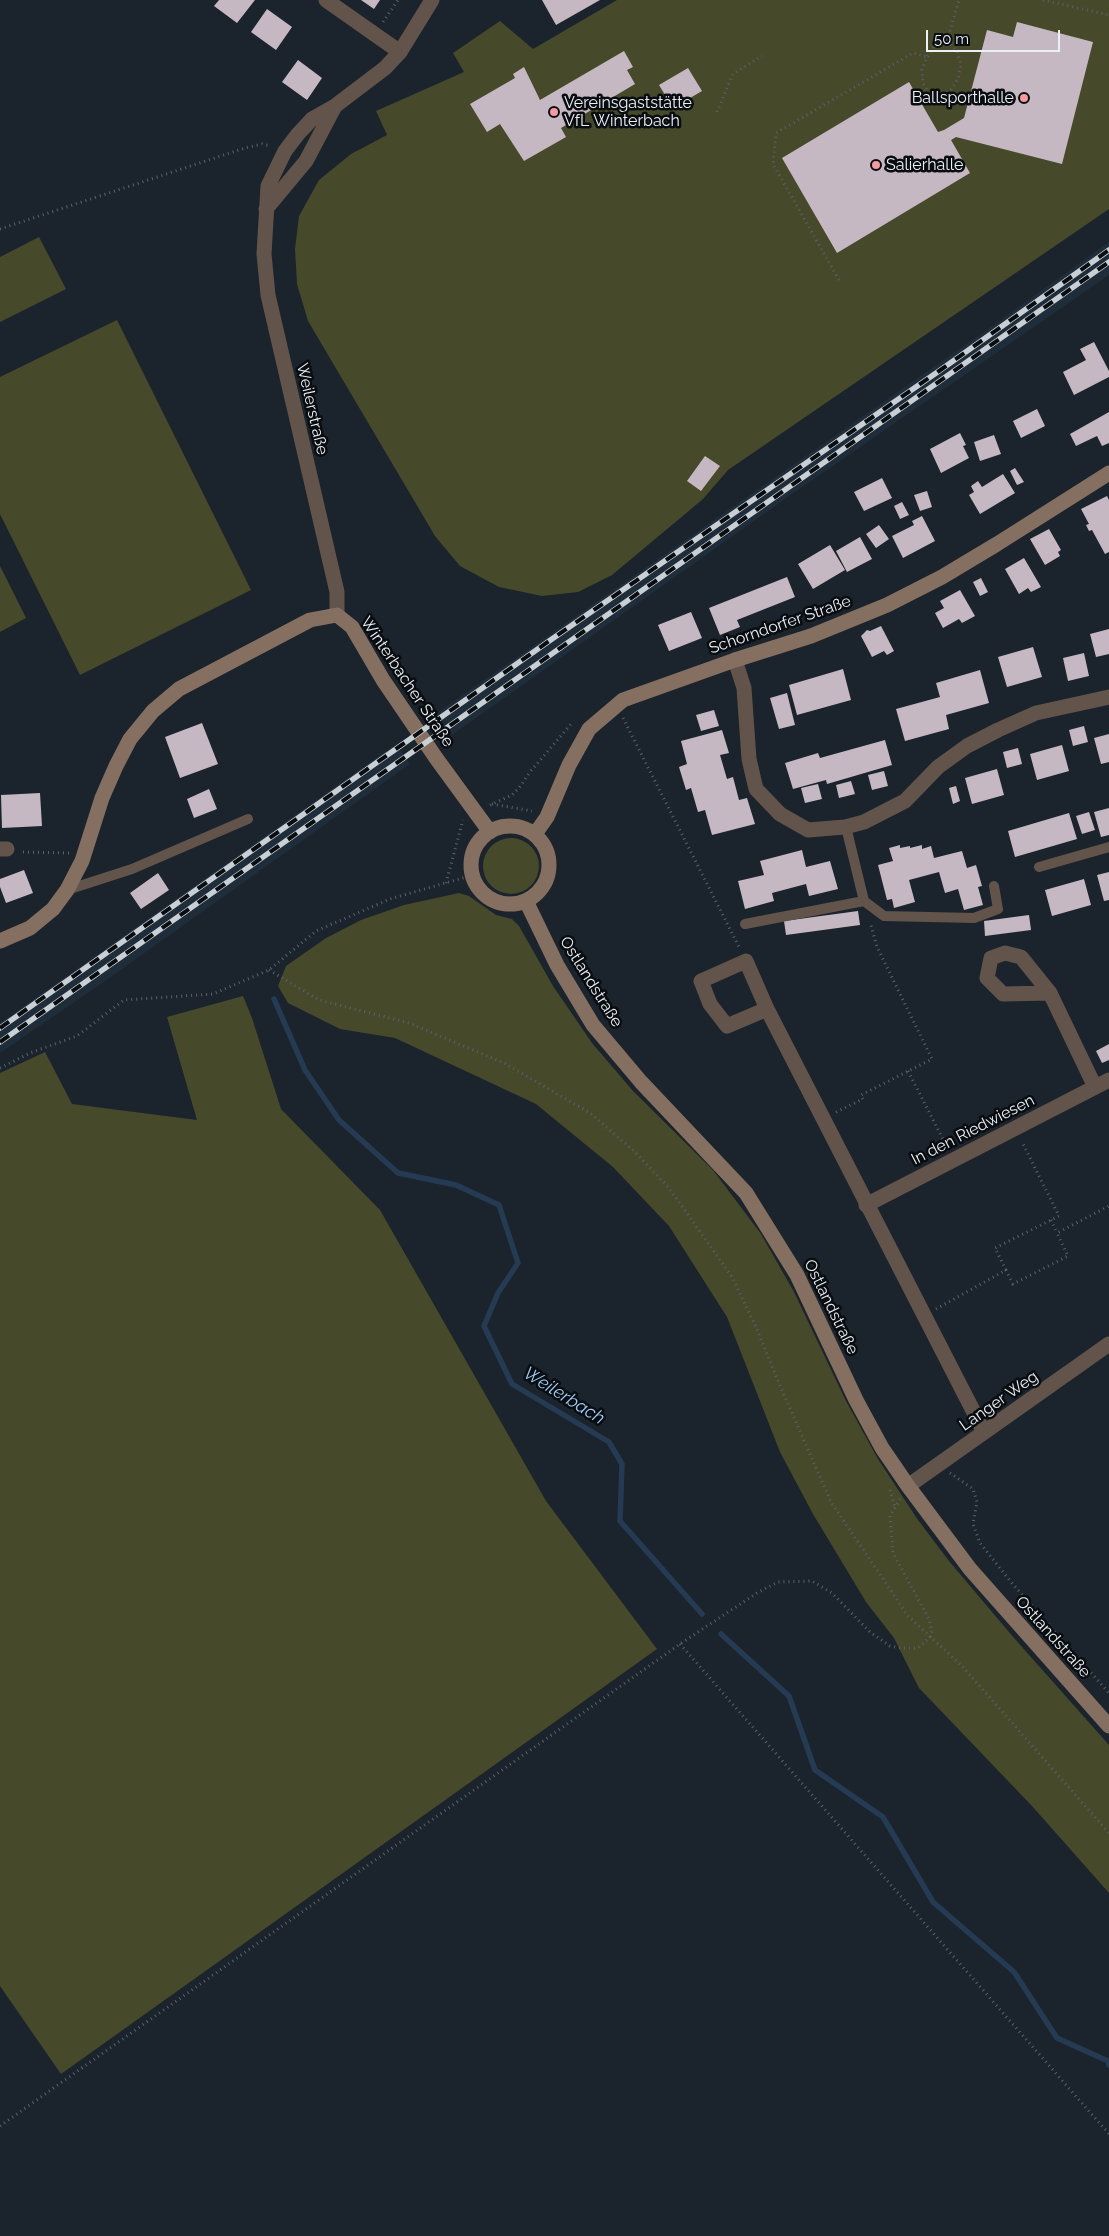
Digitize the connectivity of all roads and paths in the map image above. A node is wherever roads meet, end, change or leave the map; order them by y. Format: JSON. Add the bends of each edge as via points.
{"nodes":[{"id":1,"x":326,"y":0,"type":"edge"},
{"id":2,"x":398,"y":0,"type":"edge"},
{"id":3,"x":432,"y":0,"type":"edge"},
{"id":4,"x":959,"y":0,"type":"edge"},
{"id":5,"x":1044,"y":0,"type":"edge"},
{"id":6,"x":1109,"y":15,"type":"edge"},
{"id":7,"x":379,"y":28,"type":"dead end"},
{"id":8,"x":948,"y":41,"type":"junction"},
{"id":9,"x":400,"y":52,"type":"junction"},
{"id":10,"x":762,"y":56,"type":"dead end"},
{"id":11,"x":927,"y":57,"type":"junction"},
{"id":12,"x":335,"y":106,"type":"junction"},
{"id":13,"x":717,"y":112,"type":"dead end"},
{"id":14,"x":285,"y":151,"type":"junction"},
{"id":15,"x":266,"y":209,"type":"junction"},
{"id":16,"x":0,"y":229,"type":"edge"},
{"id":17,"x":839,"y":280,"type":"dead end"},
{"id":18,"x":1109,"y":473,"type":"edge"},
{"id":19,"x":337,"y":615,"type":"junction"},
{"id":20,"x":735,"y":660,"type":"junction"},
{"id":21,"x":1109,"y":697,"type":"edge"},
{"id":22,"x":616,"y":705,"type":"junction"},
{"id":23,"x":575,"y":720,"type":"dead end"},
{"id":24,"x":492,"y":804,"type":"junction"},
{"id":25,"x":477,"y":812,"type":"junction"},
{"id":26,"x":547,"y":817,"type":"junction"},
{"id":27,"x":248,"y":819,"type":"dead end"},
{"id":28,"x":846,"y":827,"type":"junction"},
{"id":29,"x":490,"y":832,"type":"junction"},
{"id":30,"x":535,"y":834,"type":"junction"},
{"id":31,"x":1109,"y":847,"type":"edge"},
{"id":32,"x":3,"y":849,"type":"edge"},
{"id":33,"x":84,"y":853,"type":"junction"},
{"id":34,"x":1039,"y":867,"type":"dead end"},
{"id":35,"x":473,"y":876,"type":"junction"},
{"id":36,"x":446,"y":883,"type":"junction"},
{"id":37,"x":994,"y":886,"type":"dead end"},
{"id":38,"x":67,"y":890,"type":"junction"},
{"id":39,"x":526,"y":901,"type":"junction"},
{"id":40,"x":864,"y":901,"type":"junction"},
{"id":41,"x":745,"y":924,"type":"dead end"},
{"id":42,"x":0,"y":941,"type":"edge"},
{"id":43,"x":746,"y":961,"type":"junction"},
{"id":44,"x":269,"y":970,"type":"junction"},
{"id":45,"x":1050,"y":993,"type":"dead end"},
{"id":46,"x":767,"y":1009,"type":"junction"},
{"id":47,"x":0,"y":1068,"type":"edge"},
{"id":48,"x":908,"y":1071,"type":"junction"},
{"id":49,"x":1109,"y":1080,"type":"edge"},
{"id":50,"x":1095,"y":1086,"type":"junction"},
{"id":51,"x":822,"y":1118,"type":"junction"},
{"id":52,"x":1015,"y":1128,"type":"junction"},
{"id":53,"x":952,"y":1159,"type":"junction"},
{"id":54,"x":866,"y":1205,"type":"junction"},
{"id":55,"x":1109,"y":1206,"type":"edge"},
{"id":56,"x":1051,"y":1220,"type":"junction"},
{"id":57,"x":1057,"y":1233,"type":"junction"},
{"id":58,"x":1006,"y":1270,"type":"junction"},
{"id":59,"x":925,"y":1315,"type":"junction"},
{"id":60,"x":1109,"y":1344,"type":"edge"},
{"id":61,"x":984,"y":1432,"type":"junction"},
{"id":62,"x":938,"y":1465,"type":"junction"},
{"id":63,"x":908,"y":1486,"type":"junction"},
{"id":64,"x":930,"y":1637,"type":"junction"},
{"id":65,"x":680,"y":1644,"type":"junction"},
{"id":66,"x":1109,"y":1693,"type":"edge"},
{"id":67,"x":1109,"y":1726,"type":"edge"},
{"id":68,"x":1109,"y":1833,"type":"edge"},
{"id":69,"x":0,"y":2126,"type":"edge"},
{"id":70,"x":1109,"y":2134,"type":"edge"}],
"edges":[{"from":1,"to":9,"type":"street"},
{"from":2,"to":7,"type":"path"},
{"from":3,"to":9,"type":"street","name":"Weilerstraße"},
{"from":4,"to":8,"type":"path"},
{"from":5,"to":6,"type":"path"},
{"from":8,"to":11,"type":"path","via":[[934,46]]},
{"from":8,"to":11,"type":"path","via":[[957,51],[961,66],[950,91],[939,96],[929,94],[923,84],[922,70]]},
{"from":9,"to":12,"type":"street","name":"Weilerstraße","via":[[385,68]]},
{"from":10,"to":13,"type":"path","via":[[733,74]]},
{"from":11,"to":17,"type":"path","via":[[913,53],[776,133],[773,164]]},
{"from":12,"to":14,"type":"street","name":"Weilerstraße","via":[[312,120]]},
{"from":12,"to":15,"type":"street","name":"Weilerstraße","via":[[306,161]]},
{"from":14,"to":15,"type":"street","name":"Weilerstraße","via":[[268,186]]},
{"from":14,"to":16,"type":"path","via":[[262,144],[245,148]]},
{"from":15,"to":19,"type":"street","name":"Weilerstraße","via":[[264,254],[268,295],[337,592]]},
{"from":18,"to":20,"type":"street","name":"Schorndorfer Straße","via":[[942,577],[887,605],[811,636]]},
{"from":19,"to":25,"type":"street","name":"Winterbacher Straße","via":[[352,627],[383,680]]},
{"from":19,"to":33,"type":"street","name":"Winterbacher Straße","via":[[306,622],[179,689],[153,711],[130,739],[116,766]]},
{"from":20,"to":22,"type":"street","name":"Schorndorfer Straße","via":[[631,696]]},
{"from":20,"to":28,"type":"street","via":[[744,688],[749,759],[756,788],[780,814],[808,830]]},
{"from":21,"to":28,"type":"street","via":[[1036,713],[998,730],[967,746],[938,767],[905,801],[864,822]]},
{"from":22,"to":26,"type":"street","name":"Schorndorfer Straße","via":[[589,729],[569,764]]},
{"from":22,"to":43,"type":"path"},
{"from":23,"to":24,"type":"path","via":[[519,788]]},
{"from":24,"to":25,"type":"path"},
{"from":24,"to":26,"type":"path","via":[[533,811]]},
{"from":25,"to":29,"type":"street","name":"Winterbacher Straße"},
{"from":25,"to":36,"type":"path","via":[[463,819]]},
{"from":26,"to":30,"type":"street","name":"Schorndorfer Straße"},
{"from":27,"to":38,"type":"lane","via":[[132,869]]},
{"from":28,"to":40,"type":"lane"},
{"from":29,"to":30,"type":"street","via":[[513,826]]},
{"from":29,"to":35,"type":"street","via":[[474,851],[471,863]]},
{"from":30,"to":39,"type":"street","via":[[544,844],[549,870],[537,894]]},
{"from":31,"to":34,"type":"lane"},
{"from":32,"to":33,"type":"path","via":[[27,853]]},
{"from":33,"to":38,"type":"street","name":"Winterbacher Straße"},
{"from":35,"to":36,"type":"path"},
{"from":35,"to":39,"type":"street","via":[[483,892],[500,903]]},
{"from":36,"to":44,"type":"path","via":[[390,899],[316,931]]},
{"from":37,"to":40,"type":"lane","via":[[998,910],[974,918],[884,916]]},
{"from":38,"to":42,"type":"street","name":"Winterbacher Straße","via":[[53,908],[30,928]]},
{"from":39,"to":63,"type":"street","name":"Ostlandstraße","via":[[557,965],[593,1025],[641,1082],[746,1193],[798,1275],[856,1400],[882,1448]]},
{"from":40,"to":41,"type":"lane"},
{"from":40,"to":48,"type":"path","via":[[877,947],[932,1059]]},
{"from":43,"to":46,"type":"street"},
{"from":43,"to":46,"type":"street","via":[[701,981],[710,1004],[727,1026]]},
{"from":44,"to":47,"type":"path","via":[[213,994],[124,1000],[77,1036]]},
{"from":44,"to":64,"type":"path","via":[[319,1000],[409,1023],[504,1063],[590,1113],[633,1150],[669,1188],[732,1277],[832,1502],[908,1616]]},
{"from":45,"to":50,"type":"street"},
{"from":46,"to":51,"type":"street"},
{"from":48,"to":51,"type":"path","via":[[861,1095],[863,1099]]},
{"from":48,"to":53,"type":"path"},
{"from":49,"to":50,"type":"street","name":"In den Riedwiesen"},
{"from":50,"to":52,"type":"street","name":"In den Riedwiesen"},
{"from":51,"to":54,"type":"street"},
{"from":52,"to":53,"type":"street","name":"In den Riedwiesen"},
{"from":52,"to":56,"type":"path","via":[[1059,1216]]},
{"from":53,"to":54,"type":"street","name":"In den Riedwiesen"},
{"from":54,"to":59,"type":"street"},
{"from":55,"to":57,"type":"path"},
{"from":56,"to":57,"type":"path"},
{"from":56,"to":58,"type":"path","via":[[995,1248]]},
{"from":57,"to":58,"type":"path","via":[[1068,1256],[1012,1284]]},
{"from":58,"to":59,"type":"path"},
{"from":59,"to":61,"type":"street"},
{"from":60,"to":61,"type":"street","name":"Langer Weg"},
{"from":61,"to":62,"type":"street","name":"Langer Weg"},
{"from":62,"to":63,"type":"street","name":"Langer Weg"},
{"from":62,"to":66,"type":"path","via":[[973,1489],[977,1502],[973,1524],[980,1543]]},
{"from":63,"to":64,"type":"path","via":[[890,1516],[893,1553],[929,1619]]},
{"from":63,"to":67,"type":"street","name":"Ostlandstraße","via":[[970,1569]]},
{"from":64,"to":65,"type":"path","via":[[918,1648],[890,1646],[870,1632],[832,1593],[812,1581],[798,1580],[778,1582]]},
{"from":64,"to":68,"type":"path","via":[[962,1666]]},
{"from":65,"to":69,"type":"path"},
{"from":65,"to":70,"type":"path"}]}
